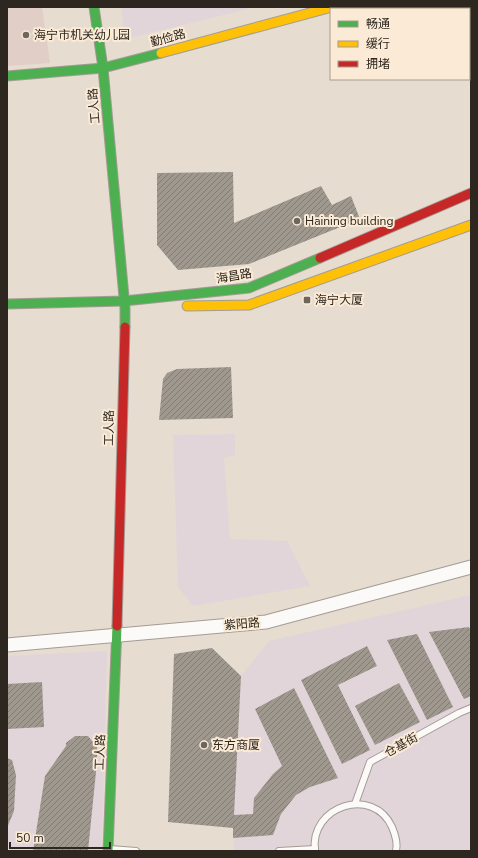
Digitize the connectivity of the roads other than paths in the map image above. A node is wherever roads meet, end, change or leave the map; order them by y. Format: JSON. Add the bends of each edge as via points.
{"nodes":[{"id":1,"x":94,"y":7,"type":"edge"},
{"id":2,"x":332,"y":7,"type":"edge"},
{"id":3,"x":102,"y":68,"type":"junction"},
{"id":4,"x":7,"y":76,"type":"edge"},
{"id":5,"x":471,"y":193,"type":"edge"},
{"id":6,"x":471,"y":225,"type":"edge"},
{"id":7,"x":7,"y":304,"type":"edge"},
{"id":8,"x":124,"y":305,"type":"junction"},
{"id":9,"x":154,"y":307,"type":"dead end"},
{"id":10,"x":177,"y":307,"type":"dead end"},
{"id":11,"x":7,"y":312,"type":"edge"},
{"id":12,"x":471,"y":567,"type":"edge"},
{"id":13,"x":116,"y":636,"type":"junction"},
{"id":14,"x":7,"y":645,"type":"edge"},
{"id":15,"x":471,"y":708,"type":"edge"},
{"id":16,"x":355,"y":804,"type":"junction"},
{"id":17,"x":108,"y":850,"type":"edge"},
{"id":18,"x":315,"y":850,"type":"edge"},
{"id":19,"x":136,"y":851,"type":"edge"},
{"id":20,"x":279,"y":851,"type":"edge"},
{"id":21,"x":396,"y":851,"type":"edge"}],
"edges":[{"from":1,"to":3,"type":"street","name":"工人路"},
{"from":2,"to":3,"type":"street","name":"勤俭路"},
{"from":3,"to":4,"type":"street","name":"勤俭路"},
{"from":3,"to":8,"type":"street","name":"工人路"},
{"from":5,"to":8,"type":"street","name":"海昌路","via":[[249,288]]},
{"from":6,"to":10,"type":"street","via":[[249,304]]},
{"from":7,"to":8,"type":"street","name":"海昌路"},
{"from":8,"to":9,"type":"street","name":"海昌路"},
{"from":8,"to":11,"type":"street","name":"海昌路"},
{"from":8,"to":13,"type":"street","name":"工人路"},
{"from":12,"to":13,"type":"street","name":"紫阳路","via":[[266,622]]},
{"from":13,"to":14,"type":"street","name":"紫阳路"},
{"from":13,"to":17,"type":"street","name":"工人路"},
{"from":15,"to":16,"type":"lane","name":"仓基街","via":[[370,762]]},
{"from":16,"to":18,"type":"lane","via":[[342,806],[325,818],[315,836]]},
{"from":16,"to":21,"type":"lane","via":[[368,806],[380,812],[390,822],[395,834]]},
{"from":17,"to":19,"type":"lane"},
{"from":18,"to":20,"type":"lane"}]}
